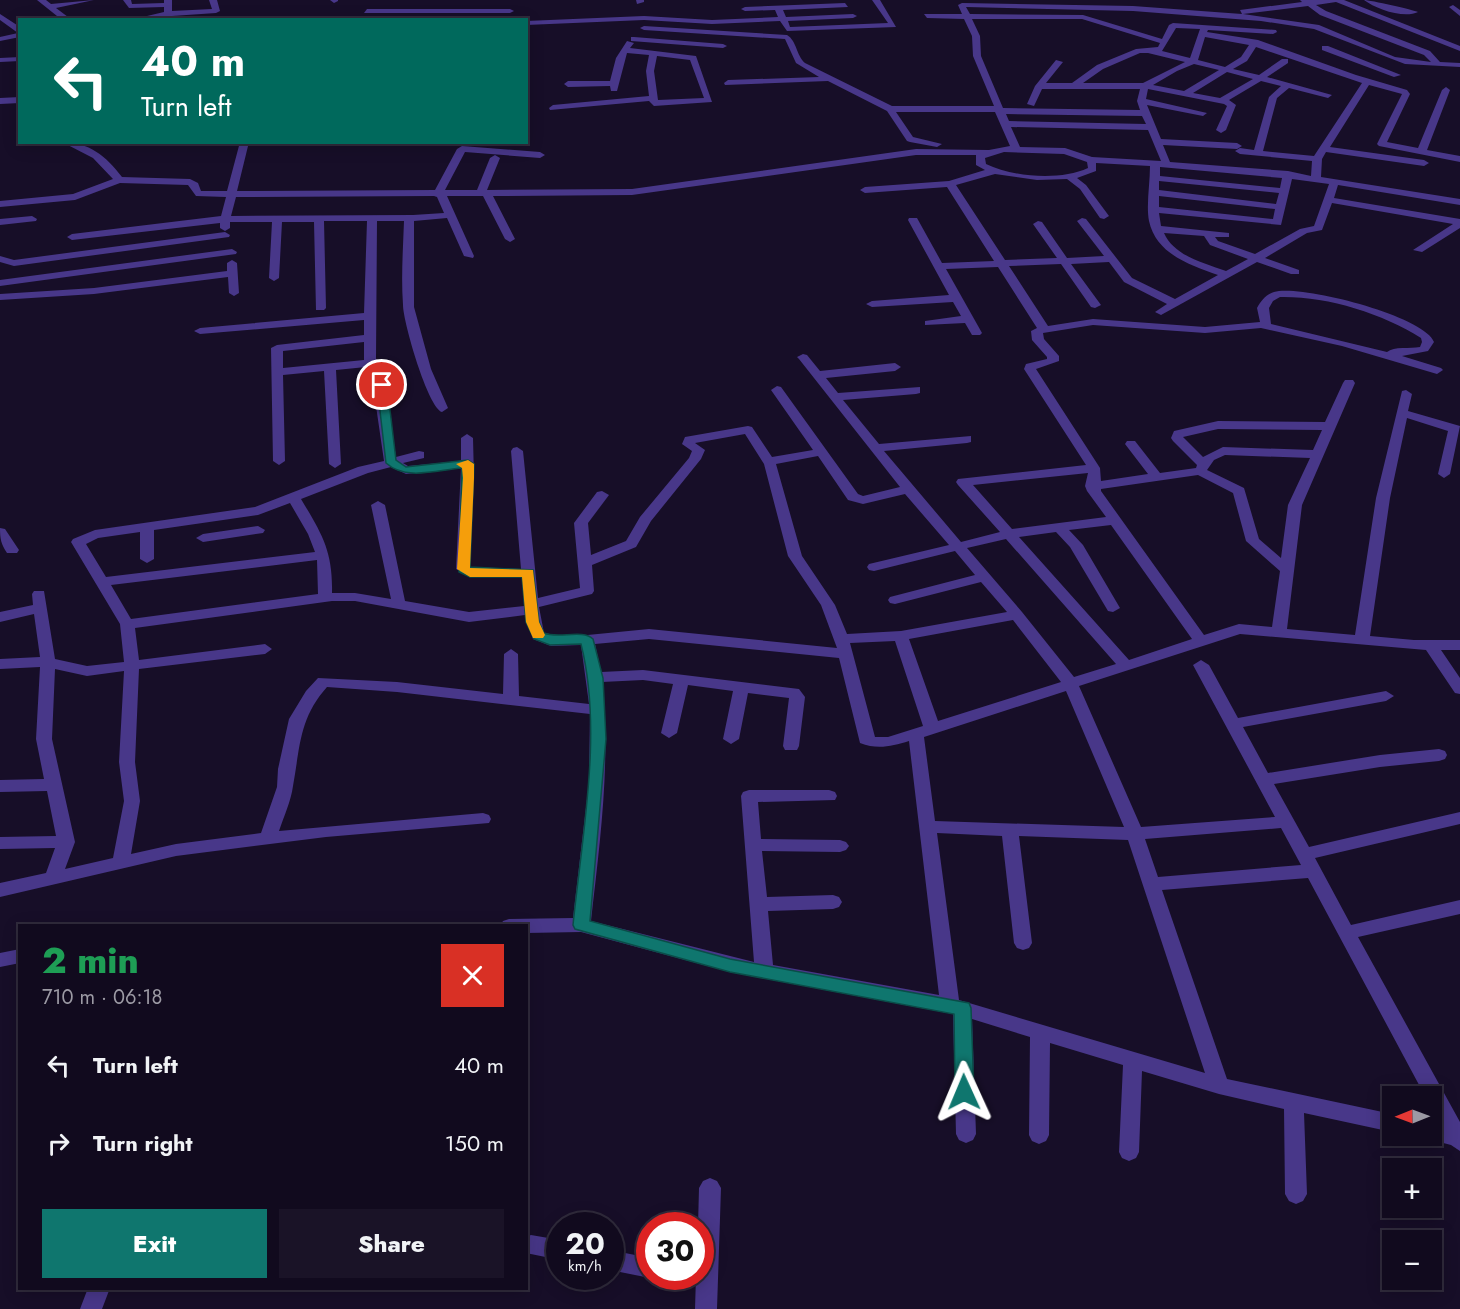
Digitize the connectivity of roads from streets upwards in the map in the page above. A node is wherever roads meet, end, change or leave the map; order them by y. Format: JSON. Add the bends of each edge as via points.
{"nodes":[{"id":1,"x":41,"y":0,"type":"edge"},
{"id":2,"x":90,"y":0,"type":"edge"},
{"id":3,"x":127,"y":0,"type":"edge"},
{"id":4,"x":213,"y":0,"type":"edge"},
{"id":5,"x":396,"y":0,"type":"edge"},
{"id":6,"x":454,"y":0,"type":"edge"},
{"id":7,"x":742,"y":0,"type":"edge"},
{"id":8,"x":876,"y":0,"type":"edge"},
{"id":9,"x":1337,"y":0,"type":"edge"},
{"id":10,"x":1368,"y":0,"type":"edge"},
{"id":11,"x":1376,"y":0,"type":"edge"},
{"id":12,"x":1395,"y":1,"type":"edge"},
{"id":13,"x":168,"y":2,"type":"edge"},
{"id":14,"x":1306,"y":2,"type":"edge"},
{"id":15,"x":843,"y":3,"type":"edge"},
{"id":16,"x":960,"y":3,"type":"edge"},
{"id":17,"x":1034,"y":3,"type":"edge"},
{"id":18,"x":52,"y":6,"type":"junction"},
{"id":19,"x":1453,"y":7,"type":"dead end"},
{"id":20,"x":778,"y":8,"type":"junction"},
{"id":21,"x":745,"y":9,"type":"junction"},
{"id":22,"x":367,"y":11,"type":"dead end"},
{"id":23,"x":510,"y":11,"type":"dead end"},
{"id":24,"x":455,"y":12,"type":"junction"},
{"id":25,"x":1173,"y":12,"type":"junction"},
{"id":26,"x":1414,"y":12,"type":"dead end"},
{"id":27,"x":1460,"y":14,"type":"edge"},
{"id":28,"x":1219,"y":15,"type":"junction"},
{"id":29,"x":395,"y":16,"type":"edge"},
{"id":30,"x":853,"y":16,"type":"junction"},
{"id":31,"x":927,"y":16,"type":"dead end"},
{"id":32,"x":967,"y":16,"type":"junction"},
{"id":33,"x":167,"y":17,"type":"edge"},
{"id":34,"x":66,"y":18,"type":"edge"},
{"id":35,"x":651,"y":18,"type":"junction"},
{"id":36,"x":782,"y":19,"type":"junction"},
{"id":37,"x":2,"y":20,"type":"edge"},
{"id":38,"x":1256,"y":20,"type":"junction"},
{"id":39,"x":528,"y":23,"type":"edge"},
{"id":40,"x":750,"y":25,"type":"junction"},
{"id":41,"x":1180,"y":25,"type":"junction"},
{"id":42,"x":859,"y":27,"type":"junction"},
{"id":43,"x":644,"y":28,"type":"junction"},
{"id":44,"x":1203,"y":30,"type":"junction"},
{"id":45,"x":1258,"y":30,"type":"junction"},
{"id":46,"x":18,"y":32,"type":"edge"},
{"id":47,"x":1279,"y":32,"type":"dead end"},
{"id":48,"x":18,"y":34,"type":"edge"},
{"id":49,"x":0,"y":39,"type":"edge"},
{"id":50,"x":634,"y":39,"type":"junction"},
{"id":51,"x":1350,"y":41,"type":"junction"},
{"id":52,"x":1164,"y":42,"type":"junction"},
{"id":53,"x":1255,"y":42,"type":"junction"},
{"id":54,"x":723,"y":46,"type":"dead end"},
{"id":55,"x":1325,"y":48,"type":"junction"},
{"id":56,"x":1460,"y":49,"type":"edge"},
{"id":57,"x":624,"y":50,"type":"junction"},
{"id":58,"x":1151,"y":51,"type":"junction"},
{"id":59,"x":652,"y":53,"type":"junction"},
{"id":60,"x":1299,"y":56,"type":"junction"},
{"id":61,"x":18,"y":59,"type":"edge"},
{"id":62,"x":0,"y":60,"type":"edge"},
{"id":63,"x":1285,"y":61,"type":"dead end"},
{"id":64,"x":1059,"y":62,"type":"dead end"},
{"id":65,"x":1193,"y":62,"type":"junction"},
{"id":66,"x":1437,"y":63,"type":"junction"},
{"id":67,"x":1460,"y":65,"type":"edge"},
{"id":68,"x":1448,"y":69,"type":"dead end"},
{"id":69,"x":1460,"y":70,"type":"edge"},
{"id":70,"x":1227,"y":71,"type":"junction"},
{"id":71,"x":1397,"y":75,"type":"dead end"},
{"id":72,"x":831,"y":79,"type":"junction"},
{"id":73,"x":1260,"y":79,"type":"junction"},
{"id":74,"x":1367,"y":82,"type":"junction"},
{"id":75,"x":728,"y":83,"type":"dead end"},
{"id":76,"x":568,"y":84,"type":"dead end"},
{"id":77,"x":1287,"y":85,"type":"junction"},
{"id":78,"x":1039,"y":86,"type":"junction"},
{"id":79,"x":1074,"y":86,"type":"junction"},
{"id":80,"x":1145,"y":86,"type":"junction"},
{"id":81,"x":1446,"y":90,"type":"dead end"},
{"id":82,"x":1185,"y":94,"type":"junction"},
{"id":83,"x":1328,"y":95,"type":"dead end"},
{"id":84,"x":651,"y":98,"type":"junction"},
{"id":85,"x":18,"y":100,"type":"edge"},
{"id":86,"x":709,"y":100,"type":"junction"},
{"id":87,"x":0,"y":101,"type":"edge"},
{"id":88,"x":1141,"y":101,"type":"junction"},
{"id":89,"x":1221,"y":101,"type":"junction"},
{"id":90,"x":1031,"y":104,"type":"dead end"},
{"id":91,"x":553,"y":108,"type":"dead end"},
{"id":92,"x":890,"y":109,"type":"junction"},
{"id":93,"x":716,"y":110,"type":"dead end"},
{"id":94,"x":999,"y":110,"type":"junction"},
{"id":95,"x":1144,"y":113,"type":"junction"},
{"id":96,"x":1203,"y":113,"type":"dead end"},
{"id":97,"x":1005,"y":124,"type":"junction"},
{"id":98,"x":1150,"y":127,"type":"junction"},
{"id":99,"x":1221,"y":130,"type":"dead end"},
{"id":100,"x":1157,"y":142,"type":"junction"},
{"id":101,"x":72,"y":144,"type":"edge"},
{"id":102,"x":245,"y":144,"type":"edge"},
{"id":103,"x":1016,"y":149,"type":"junction"},
{"id":104,"x":1326,"y":149,"type":"junction"},
{"id":105,"x":974,"y":151,"type":"junction"},
{"id":106,"x":986,"y":152,"type":"junction"},
{"id":107,"x":1421,"y":152,"type":"junction"},
{"id":108,"x":1257,"y":153,"type":"junction"},
{"id":109,"x":540,"y":155,"type":"dead end"},
{"id":110,"x":495,"y":158,"type":"dead end"},
{"id":111,"x":1317,"y":159,"type":"junction"},
{"id":112,"x":1460,"y":159,"type":"edge"},
{"id":113,"x":1091,"y":160,"type":"junction"},
{"id":114,"x":1155,"y":163,"type":"junction"},
{"id":115,"x":1167,"y":163,"type":"junction"},
{"id":116,"x":1460,"y":168,"type":"edge"},
{"id":117,"x":993,"y":171,"type":"junction"},
{"id":118,"x":1288,"y":174,"type":"junction"},
{"id":119,"x":1070,"y":177,"type":"junction"},
{"id":120,"x":1155,"y":178,"type":"junction"},
{"id":121,"x":1316,"y":178,"type":"junction"},
{"id":122,"x":119,"y":180,"type":"junction"},
{"id":123,"x":1333,"y":181,"type":"junction"},
{"id":124,"x":950,"y":184,"type":"junction"},
{"id":125,"x":865,"y":190,"type":"dead end"},
{"id":126,"x":1284,"y":191,"type":"junction"},
{"id":127,"x":1156,"y":193,"type":"junction"},
{"id":128,"x":231,"y":194,"type":"junction"},
{"id":129,"x":440,"y":194,"type":"junction"},
{"id":130,"x":483,"y":194,"type":"junction"},
{"id":131,"x":1329,"y":200,"type":"junction"},
{"id":132,"x":1460,"y":201,"type":"edge"},
{"id":133,"x":0,"y":204,"type":"edge"},
{"id":134,"x":1281,"y":207,"type":"junction"},
{"id":135,"x":1153,"y":210,"type":"junction"},
{"id":136,"x":452,"y":215,"type":"junction"},
{"id":137,"x":1104,"y":216,"type":"dead end"},
{"id":138,"x":372,"y":218,"type":"junction"},
{"id":139,"x":409,"y":218,"type":"junction"},
{"id":140,"x":32,"y":219,"type":"dead end"},
{"id":141,"x":225,"y":219,"type":"junction"},
{"id":142,"x":277,"y":219,"type":"junction"},
{"id":143,"x":319,"y":219,"type":"junction"},
{"id":144,"x":913,"y":220,"type":"dead end"},
{"id":145,"x":1082,"y":221,"type":"dead end"},
{"id":146,"x":0,"y":222,"type":"edge"},
{"id":147,"x":1460,"y":223,"type":"edge"},
{"id":148,"x":1038,"y":224,"type":"dead end"},
{"id":149,"x":1156,"y":229,"type":"junction"},
{"id":150,"x":1208,"y":234,"type":"junction"},
{"id":151,"x":225,"y":235,"type":"junction"},
{"id":152,"x":1225,"y":235,"type":"dead end"},
{"id":153,"x":72,"y":237,"type":"dead end"},
{"id":154,"x":510,"y":239,"type":"dead end"},
{"id":155,"x":1418,"y":250,"type":"dead end"},
{"id":156,"x":232,"y":252,"type":"junction"},
{"id":157,"x":469,"y":256,"type":"dead end"},
{"id":158,"x":0,"y":259,"type":"edge"},
{"id":159,"x":1112,"y":259,"type":"junction"},
{"id":160,"x":1256,"y":259,"type":"junction"},
{"id":161,"x":1065,"y":261,"type":"junction"},
{"id":162,"x":1002,"y":264,"type":"junction"},
{"id":163,"x":939,"y":266,"type":"junction"},
{"id":164,"x":1295,"y":272,"type":"dead end"},
{"id":165,"x":233,"y":273,"type":"junction"},
{"id":166,"x":1228,"y":275,"type":"junction"},
{"id":167,"x":274,"y":278,"type":"dead end"},
{"id":168,"x":0,"y":283,"type":"edge"},
{"id":169,"x":234,"y":293,"type":"dead end"},
{"id":170,"x":0,"y":297,"type":"edge"},
{"id":171,"x":956,"y":298,"type":"junction"},
{"id":172,"x":872,"y":304,"type":"dead end"},
{"id":173,"x":1176,"y":304,"type":"junction"},
{"id":174,"x":1095,"y":305,"type":"dead end"},
{"id":175,"x":320,"y":308,"type":"dead end"},
{"id":176,"x":1161,"y":312,"type":"dead end"},
{"id":177,"x":368,"y":316,"type":"junction"},
{"id":178,"x":968,"y":319,"type":"junction"},
{"id":179,"x":929,"y":323,"type":"dead end"},
{"id":180,"x":1266,"y":326,"type":"junction"},
{"id":181,"x":1044,"y":329,"type":"junction"},
{"id":182,"x":200,"y":331,"type":"dead end"},
{"id":183,"x":976,"y":333,"type":"dead end"},
{"id":184,"x":369,"y":338,"type":"junction"},
{"id":185,"x":1369,"y":351,"type":"junction"},
{"id":186,"x":803,"y":357,"type":"dead end"},
{"id":187,"x":370,"y":361,"type":"junction"},
{"id":188,"x":330,"y":366,"type":"junction"},
{"id":189,"x":895,"y":367,"type":"dead end"},
{"id":190,"x":1437,"y":370,"type":"dead end"},
{"id":191,"x":278,"y":372,"type":"junction"},
{"id":192,"x":817,"y":375,"type":"junction"},
{"id":193,"x":1349,"y":383,"type":"dead end"},
{"id":194,"x":777,"y":390,"type":"dead end"},
{"id":195,"x":916,"y":390,"type":"dead end"},
{"id":196,"x":1406,"y":394,"type":"dead end"},
{"id":197,"x":835,"y":398,"type":"junction"},
{"id":198,"x":442,"y":408,"type":"dead end"},
{"id":199,"x":1402,"y":413,"type":"junction"},
{"id":200,"x":1216,"y":425,"type":"junction"},
{"id":201,"x":1329,"y":426,"type":"junction"},
{"id":202,"x":1458,"y":429,"type":"edge"},
{"id":203,"x":466,"y":438,"type":"dead end"},
{"id":204,"x":967,"y":439,"type":"dead end"},
{"id":205,"x":1131,"y":444,"type":"dead end"},
{"id":206,"x":875,"y":447,"type":"junction"},
{"id":207,"x":517,"y":451,"type":"dead end"},
{"id":208,"x":821,"y":452,"type":"junction"},
{"id":209,"x":1236,"y":452,"type":"junction"},
{"id":210,"x":1317,"y":454,"type":"junction"},
{"id":211,"x":419,"y":455,"type":"dead end"},
{"id":212,"x":279,"y":461,"type":"dead end"},
{"id":213,"x":390,"y":461,"type":"junction"},
{"id":214,"x":769,"y":462,"type":"junction"},
{"id":215,"x":336,"y":464,"type":"dead end"},
{"id":216,"x":468,"y":464,"type":"junction"},
{"id":217,"x":1094,"y":468,"type":"junction"},
{"id":218,"x":1202,"y":468,"type":"junction"},
{"id":219,"x":1444,"y":474,"type":"dead end"},
{"id":220,"x":1157,"y":477,"type":"junction"},
{"id":221,"x":1092,"y":486,"type":"junction"},
{"id":222,"x":908,"y":489,"type":"junction"},
{"id":223,"x":602,"y":495,"type":"dead end"},
{"id":224,"x":294,"y":498,"type":"junction"},
{"id":225,"x":378,"y":505,"type":"dead end"},
{"id":226,"x":201,"y":519,"type":"junction"},
{"id":227,"x":1115,"y":520,"type":"junction"},
{"id":228,"x":147,"y":526,"type":"junction"},
{"id":229,"x":1058,"y":526,"type":"junction"},
{"id":230,"x":258,"y":530,"type":"dead end"},
{"id":231,"x":0,"y":532,"type":"edge"},
{"id":232,"x":1009,"y":534,"type":"junction"},
{"id":233,"x":959,"y":548,"type":"junction"},
{"id":234,"x":12,"y":550,"type":"dead end"},
{"id":235,"x":324,"y":555,"type":"junction"},
{"id":236,"x":147,"y":560,"type":"dead end"},
{"id":237,"x":586,"y":562,"type":"junction"},
{"id":238,"x":874,"y":567,"type":"dead end"},
{"id":239,"x":1287,"y":570,"type":"junction"},
{"id":240,"x":528,"y":573,"type":"junction"},
{"id":241,"x":984,"y":577,"type":"junction"},
{"id":242,"x":103,"y":582,"type":"junction"},
{"id":243,"x":324,"y":598,"type":"junction"},
{"id":244,"x":895,"y":600,"type":"dead end"},
{"id":245,"x":399,"y":605,"type":"junction"},
{"id":246,"x":531,"y":607,"type":"junction"},
{"id":247,"x":1113,"y":608,"type":"dead end"},
{"id":248,"x":1017,"y":615,"type":"junction"},
{"id":249,"x":0,"y":617,"type":"edge"},
{"id":250,"x":127,"y":624,"type":"junction"},
{"id":251,"x":1279,"y":631,"type":"junction"},
{"id":252,"x":901,"y":636,"type":"junction"},
{"id":253,"x":587,"y":639,"type":"junction"},
{"id":254,"x":842,"y":639,"type":"junction"},
{"id":255,"x":1200,"y":640,"type":"junction"},
{"id":256,"x":1362,"y":640,"type":"junction"},
{"id":257,"x":1430,"y":645,"type":"junction"},
{"id":258,"x":1460,"y":645,"type":"edge"},
{"id":259,"x":265,"y":648,"type":"dead end"},
{"id":260,"x":511,"y":654,"type":"dead end"},
{"id":261,"x":846,"y":654,"type":"junction"},
{"id":262,"x":48,"y":662,"type":"junction"},
{"id":263,"x":0,"y":664,"type":"edge"},
{"id":264,"x":1125,"y":665,"type":"junction"},
{"id":265,"x":1201,"y":665,"type":"dead end"},
{"id":266,"x":132,"y":666,"type":"junction"},
{"id":267,"x":596,"y":678,"type":"junction"},
{"id":268,"x":682,"y":680,"type":"junction"},
{"id":269,"x":1070,"y":683,"type":"junction"},
{"id":270,"x":742,"y":686,"type":"junction"},
{"id":271,"x":1460,"y":689,"type":"edge"},
{"id":272,"x":1386,"y":696,"type":"dead end"},
{"id":273,"x":511,"y":700,"type":"junction"},
{"id":274,"x":597,"y":710,"type":"junction"},
{"id":275,"x":1232,"y":724,"type":"junction"},
{"id":276,"x":924,"y":731,"type":"junction"},
{"id":277,"x":669,"y":733,"type":"dead end"},
{"id":278,"x":731,"y":739,"type":"dead end"},
{"id":279,"x":791,"y":746,"type":"dead end"},
{"id":280,"x":1439,"y":754,"type":"dead end"},
{"id":281,"x":1262,"y":780,"type":"junction"},
{"id":282,"x":0,"y":786,"type":"edge"},
{"id":283,"x":55,"y":786,"type":"junction"},
{"id":284,"x":829,"y":796,"type":"dead end"},
{"id":285,"x":1460,"y":818,"type":"edge"},
{"id":286,"x":483,"y":819,"type":"dead end"},
{"id":287,"x":1285,"y":822,"type":"junction"},
{"id":288,"x":928,"y":827,"type":"junction"},
{"id":289,"x":1010,"y":830,"type":"junction"},
{"id":290,"x":1135,"y":834,"type":"junction"},
{"id":291,"x":268,"y":838,"type":"junction"},
{"id":292,"x":66,"y":842,"type":"junction"},
{"id":293,"x":0,"y":843,"type":"edge"},
{"id":294,"x":753,"y":845,"type":"junction"},
{"id":295,"x":840,"y":846,"type":"dead end"},
{"id":296,"x":1302,"y":855,"type":"junction"},
{"id":297,"x":121,"y":860,"type":"junction"},
{"id":298,"x":1311,"y":872,"type":"junction"},
{"id":299,"x":53,"y":877,"type":"junction"},
{"id":300,"x":1152,"y":884,"type":"junction"},
{"id":301,"x":0,"y":890,"type":"edge"},
{"id":302,"x":833,"y":902,"type":"dead end"},
{"id":303,"x":758,"y":904,"type":"junction"},
{"id":304,"x":1460,"y":907,"type":"edge"},
{"id":305,"x":581,"y":925,"type":"junction"},
{"id":306,"x":528,"y":926,"type":"edge"},
{"id":307,"x":1345,"y":933,"type":"junction"},
{"id":308,"x":1023,"y":943,"type":"dead end"},
{"id":309,"x":18,"y":956,"type":"edge"},
{"id":310,"x":0,"y":960,"type":"edge"},
{"id":311,"x":764,"y":971,"type":"junction"},
{"id":312,"x":956,"y":1006,"type":"junction"},
{"id":313,"x":1040,"y":1032,"type":"junction"},
{"id":314,"x":1133,"y":1060,"type":"junction"},
{"id":315,"x":1219,"y":1086,"type":"junction"},
{"id":316,"x":1294,"y":1102,"type":"junction"},
{"id":317,"x":1382,"y":1121,"type":"edge"},
{"id":318,"x":966,"y":1134,"type":"dead end"},
{"id":319,"x":1039,"y":1134,"type":"dead end"},
{"id":320,"x":1442,"y":1135,"type":"edge"},
{"id":321,"x":1459,"y":1139,"type":"edge"},
{"id":322,"x":1129,"y":1152,"type":"dead end"},
{"id":323,"x":710,"y":1188,"type":"dead end"},
{"id":324,"x":1296,"y":1194,"type":"dead end"},
{"id":325,"x":707,"y":1212,"type":"edge"},
{"id":326,"x":531,"y":1245,"type":"dead end"},
{"id":327,"x":546,"y":1248,"type":"edge"},
{"id":328,"x":98,"y":1290,"type":"edge"},
{"id":329,"x":702,"y":1290,"type":"edge"},
{"id":330,"x":91,"y":1309,"type":"edge"},
{"id":331,"x":706,"y":1309,"type":"edge"}],
"edges":[{"from":1,"to":18,"type":"street"},
{"from":2,"to":18,"type":"street"},
{"from":3,"to":13,"type":"street","via":[[129,6]]},
{"from":4,"to":33,"type":"street","via":[[216,11]]},
{"from":5,"to":29,"type":"street"},
{"from":6,"to":24,"type":"street"},
{"from":7,"to":21,"type":"street"},
{"from":8,"to":42,"type":"street","via":[[893,25]]},
{"from":9,"to":14,"type":"street"},
{"from":9,"to":56,"type":"street"},
{"from":10,"to":26,"type":"street","via":[[1389,9]]},
{"from":11,"to":12,"type":"street"},
{"from":13,"to":33,"type":"street"},
{"from":14,"to":28,"type":"street"},
{"from":14,"to":66,"type":"street","via":[[1323,13],[1427,53]]},
{"from":15,"to":20,"type":"street"},
{"from":15,"to":30,"type":"street"},
{"from":16,"to":17,"type":"street"},
{"from":16,"to":32,"type":"street"},
{"from":17,"to":25,"type":"street"},
{"from":18,"to":34,"type":"street"},
{"from":19,"to":27,"type":"street"},
{"from":20,"to":21,"type":"street"},
{"from":20,"to":36,"type":"street"},
{"from":21,"to":40,"type":"street"},
{"from":22,"to":29,"type":"street"},
{"from":23,"to":24,"type":"street"},
{"from":24,"to":29,"type":"street"},
{"from":25,"to":28,"type":"street"},
{"from":25,"to":41,"type":"street"},
{"from":28,"to":38,"type":"street"},
{"from":30,"to":36,"type":"street"},
{"from":30,"to":42,"type":"street"},
{"from":31,"to":32,"type":"street"},
{"from":32,"to":52,"type":"street","via":[[1083,17]]},
{"from":32,"to":94,"type":"street","via":[[978,43],[977,56]]},
{"from":35,"to":39,"type":"street"},
{"from":35,"to":40,"type":"street"},
{"from":35,"to":43,"type":"street"},
{"from":36,"to":40,"type":"street"},
{"from":36,"to":42,"type":"street","via":[[787,30]]},
{"from":37,"to":46,"type":"street"},
{"from":38,"to":45,"type":"street"},
{"from":38,"to":51,"type":"street","via":[[1307,25]]},
{"from":41,"to":44,"type":"street"},
{"from":41,"to":52,"type":"street","via":[[1172,26]]},
{"from":43,"to":50,"type":"street"},
{"from":43,"to":72,"type":"street","via":[[787,38],[796,60]]},
{"from":44,"to":45,"type":"street"},
{"from":44,"to":53,"type":"street"},
{"from":44,"to":65,"type":"street"},
{"from":45,"to":47,"type":"street"},
{"from":48,"to":49,"type":"street"},
{"from":50,"to":54,"type":"street"},
{"from":50,"to":57,"type":"street"},
{"from":51,"to":55,"type":"street"},
{"from":51,"to":66,"type":"street","via":[[1405,62]]},
{"from":52,"to":58,"type":"street","via":[[1161,49]]},
{"from":53,"to":60,"type":"street"},
{"from":53,"to":70,"type":"street","via":[[1244,59]]},
{"from":55,"to":60,"type":"street"},
{"from":55,"to":71,"type":"street"},
{"from":57,"to":59,"type":"street"},
{"from":57,"to":76,"type":"street","via":[[614,86]]},
{"from":58,"to":65,"type":"street"},
{"from":58,"to":79,"type":"street","via":[[1139,51],[1100,67]]},
{"from":59,"to":84,"type":"street"},
{"from":59,"to":86,"type":"street","via":[[693,58]]},
{"from":60,"to":74,"type":"street"},
{"from":61,"to":62,"type":"street"},
{"from":63,"to":73,"type":"street"},
{"from":64,"to":78,"type":"street"},
{"from":65,"to":70,"type":"street"},
{"from":65,"to":80,"type":"street"},
{"from":66,"to":67,"type":"street"},
{"from":68,"to":69,"type":"street"},
{"from":70,"to":73,"type":"street"},
{"from":70,"to":82,"type":"street"},
{"from":72,"to":75,"type":"street"},
{"from":72,"to":92,"type":"street"},
{"from":73,"to":77,"type":"street"},
{"from":73,"to":89,"type":"street"},
{"from":74,"to":104,"type":"street"},
{"from":74,"to":107,"type":"street","via":[[1406,94],[1382,144]]},
{"from":77,"to":83,"type":"street"},
{"from":77,"to":108,"type":"street","via":[[1273,97]]},
{"from":78,"to":79,"type":"street"},
{"from":78,"to":90,"type":"street"},
{"from":79,"to":80,"type":"street"},
{"from":80,"to":82,"type":"street"},
{"from":80,"to":88,"type":"street"},
{"from":81,"to":107,"type":"street"},
{"from":82,"to":89,"type":"street"},
{"from":84,"to":86,"type":"street","via":[[658,104]]},
{"from":84,"to":91,"type":"street"},
{"from":85,"to":87,"type":"street"},
{"from":86,"to":93,"type":"street"},
{"from":88,"to":95,"type":"street"},
{"from":88,"to":96,"type":"street"},
{"from":89,"to":99,"type":"street","via":[[1232,105]]},
{"from":92,"to":94,"type":"street"},
{"from":92,"to":105,"type":"street","via":[[910,139]]},
{"from":94,"to":95,"type":"street","via":[[1096,108]]},
{"from":94,"to":97,"type":"street"},
{"from":95,"to":98,"type":"street"},
{"from":97,"to":98,"type":"street"},
{"from":97,"to":103,"type":"street"},
{"from":98,"to":100,"type":"street"},
{"from":100,"to":108,"type":"street"},
{"from":100,"to":115,"type":"street"},
{"from":101,"to":122,"type":"street","via":[[91,150]]},
{"from":102,"to":128,"type":"street"},
{"from":103,"to":106,"type":"street"},
{"from":103,"to":113,"type":"street","via":[[1065,151]]},
{"from":104,"to":111,"type":"street"},
{"from":104,"to":116,"type":"street"},
{"from":105,"to":106,"type":"street"},
{"from":105,"to":130,"type":"street","via":[[916,152],[648,191]]},
{"from":106,"to":117,"type":"street","via":[[979,160]]},
{"from":107,"to":112,"type":"street"},
{"from":108,"to":111,"type":"street"},
{"from":109,"to":129,"type":"street","via":[[462,149]]},
{"from":110,"to":130,"type":"street"},
{"from":111,"to":121,"type":"street"},
{"from":113,"to":114,"type":"street"},
{"from":113,"to":119,"type":"street","via":[[1093,169]]},
{"from":114,"to":115,"type":"street"},
{"from":114,"to":120,"type":"street"},
{"from":115,"to":118,"type":"street"},
{"from":117,"to":119,"type":"street"},
{"from":117,"to":124,"type":"street"},
{"from":118,"to":121,"type":"street"},
{"from":118,"to":126,"type":"street"},
{"from":119,"to":137,"type":"street","via":[[1083,187]]},
{"from":120,"to":126,"type":"street"},
{"from":120,"to":127,"type":"street"},
{"from":121,"to":123,"type":"street"},
{"from":122,"to":128,"type":"street","via":[[190,182],[199,194]]},
{"from":122,"to":133,"type":"street","via":[[75,197]]},
{"from":123,"to":131,"type":"street"},
{"from":123,"to":132,"type":"street"},
{"from":124,"to":125,"type":"street"},
{"from":124,"to":162,"type":"street"},
{"from":126,"to":134,"type":"street"},
{"from":127,"to":134,"type":"street"},
{"from":127,"to":135,"type":"street"},
{"from":128,"to":129,"type":"street"},
{"from":128,"to":141,"type":"street"},
{"from":129,"to":130,"type":"street"},
{"from":129,"to":136,"type":"street"},
{"from":130,"to":154,"type":"street"},
{"from":131,"to":147,"type":"street"},
{"from":131,"to":160,"type":"street","via":[[1318,228],[1304,231]]},
{"from":134,"to":135,"type":"street","via":[[1274,224]]},
{"from":135,"to":149,"type":"street"},
{"from":136,"to":139,"type":"street"},
{"from":136,"to":157,"type":"street"},
{"from":138,"to":139,"type":"street"},
{"from":138,"to":143,"type":"street"},
{"from":138,"to":177,"type":"street"},
{"from":139,"to":198,"type":"street","via":[[408,307],[425,369]]},
{"from":140,"to":146,"type":"street"},
{"from":141,"to":142,"type":"street"},
{"from":141,"to":151,"type":"street"},
{"from":141,"to":153,"type":"street"},
{"from":142,"to":143,"type":"street"},
{"from":142,"to":167,"type":"street"},
{"from":143,"to":175,"type":"street"},
{"from":144,"to":163,"type":"street"},
{"from":145,"to":159,"type":"street"},
{"from":147,"to":155,"type":"street"},
{"from":148,"to":161,"type":"street"},
{"from":149,"to":150,"type":"street"},
{"from":149,"to":166,"type":"street","via":[[1163,242],[1183,257]]},
{"from":150,"to":152,"type":"street"},
{"from":150,"to":160,"type":"street","via":[[1214,243]]},
{"from":151,"to":156,"type":"street"},
{"from":151,"to":158,"type":"street","via":[[14,263]]},
{"from":156,"to":165,"type":"street"},
{"from":156,"to":168,"type":"street"},
{"from":159,"to":161,"type":"street"},
{"from":159,"to":173,"type":"street","via":[[1128,280]]},
{"from":160,"to":164,"type":"street"},
{"from":160,"to":166,"type":"street"},
{"from":161,"to":162,"type":"street"},
{"from":161,"to":174,"type":"street"},
{"from":162,"to":163,"type":"street"},
{"from":162,"to":181,"type":"street"},
{"from":163,"to":171,"type":"street"},
{"from":165,"to":169,"type":"street"},
{"from":165,"to":170,"type":"street","via":[[94,291]]},
{"from":166,"to":173,"type":"street"},
{"from":171,"to":172,"type":"street"},
{"from":171,"to":178,"type":"street"},
{"from":173,"to":176,"type":"street"},
{"from":177,"to":182,"type":"street"},
{"from":177,"to":184,"type":"street"},
{"from":178,"to":179,"type":"street"},
{"from":178,"to":183,"type":"street"},
{"from":180,"to":181,"type":"street","via":[[1204,330],[1094,322]]},
{"from":180,"to":185,"type":"street"},
{"from":180,"to":185,"type":"street","via":[[1265,303],[1280,294],[1297,294],[1407,324],[1426,336],[1428,342],[1424,349],[1408,352]]},
{"from":181,"to":217,"type":"street","via":[[1037,331],[1036,336],[1053,361],[1030,369]]},
{"from":184,"to":187,"type":"street"},
{"from":184,"to":191,"type":"street","via":[[277,348]]},
{"from":185,"to":190,"type":"street"},
{"from":186,"to":192,"type":"street"},
{"from":187,"to":188,"type":"street"},
{"from":187,"to":213,"type":"street","via":[[382,364],[382,406]]},
{"from":188,"to":191,"type":"street"},
{"from":188,"to":215,"type":"street"},
{"from":189,"to":192,"type":"street"},
{"from":191,"to":212,"type":"street"},
{"from":192,"to":197,"type":"street"},
{"from":193,"to":201,"type":"street"},
{"from":194,"to":208,"type":"street"},
{"from":195,"to":197,"type":"street"},
{"from":196,"to":199,"type":"street"},
{"from":197,"to":206,"type":"street"},
{"from":199,"to":202,"type":"street"},
{"from":199,"to":256,"type":"street","via":[[1383,498]]},
{"from":200,"to":201,"type":"street"},
{"from":200,"to":209,"type":"street"},
{"from":200,"to":218,"type":"street","via":[[1178,434],[1177,438]]},
{"from":201,"to":210,"type":"street"},
{"from":202,"to":219,"type":"street"},
{"from":203,"to":216,"type":"street"},
{"from":204,"to":206,"type":"street"},
{"from":205,"to":220,"type":"street"},
{"from":206,"to":222,"type":"street"},
{"from":207,"to":240,"type":"street"},
{"from":208,"to":214,"type":"street"},
{"from":208,"to":222,"type":"street","via":[[857,500]]},
{"from":209,"to":210,"type":"street"},
{"from":209,"to":218,"type":"street","via":[[1213,453]]},
{"from":210,"to":239,"type":"street","via":[[1295,505]]},
{"from":211,"to":213,"type":"street"},
{"from":213,"to":216,"type":"street","via":[[406,470]]},
{"from":213,"to":224,"type":"street"},
{"from":214,"to":237,"type":"street","via":[[748,430],[693,438],[688,444],[699,450],[695,459],[645,520],[631,544]]},
{"from":214,"to":254,"type":"street","via":[[795,556],[828,605]]},
{"from":216,"to":240,"type":"street","via":[[463,569],[470,573]]},
{"from":217,"to":221,"type":"street"},
{"from":217,"to":232,"type":"street","via":[[963,482]]},
{"from":218,"to":220,"type":"street"},
{"from":218,"to":239,"type":"street","via":[[1239,491],[1253,541]]},
{"from":220,"to":221,"type":"street"},
{"from":221,"to":227,"type":"street"},
{"from":222,"to":233,"type":"street"},
{"from":223,"to":237,"type":"street","via":[[581,523]]},
{"from":224,"to":226,"type":"street","via":[[258,511]]},
{"from":224,"to":235,"type":"street"},
{"from":225,"to":245,"type":"street"},
{"from":226,"to":228,"type":"street"},
{"from":226,"to":230,"type":"street","via":[[203,545]]},
{"from":227,"to":229,"type":"street"},
{"from":227,"to":255,"type":"street"},
{"from":228,"to":236,"type":"street"},
{"from":228,"to":242,"type":"street","via":[[95,534],[78,542]]},
{"from":229,"to":232,"type":"street"},
{"from":229,"to":247,"type":"street","via":[[1076,545]]},
{"from":231,"to":234,"type":"street"},
{"from":232,"to":233,"type":"street"},
{"from":232,"to":264,"type":"street"},
{"from":233,"to":238,"type":"street"},
{"from":233,"to":241,"type":"street"},
{"from":235,"to":242,"type":"street"},
{"from":235,"to":243,"type":"street"},
{"from":237,"to":246,"type":"street","via":[[587,591]]},
{"from":239,"to":251,"type":"street"},
{"from":240,"to":246,"type":"street"},
{"from":241,"to":244,"type":"street"},
{"from":241,"to":248,"type":"street"},
{"from":242,"to":250,"type":"street"},
{"from":243,"to":245,"type":"street","via":[[355,597]]},
{"from":243,"to":250,"type":"street"},
{"from":245,"to":246,"type":"street","via":[[469,617]]},
{"from":246,"to":253,"type":"street","via":[[538,636],[550,641]]},
{"from":248,"to":252,"type":"street"},
{"from":248,"to":269,"type":"street"},
{"from":249,"to":262,"type":"street","via":[[40,601]]},
{"from":250,"to":266,"type":"street"},
{"from":251,"to":255,"type":"street","via":[[1239,629]]},
{"from":251,"to":256,"type":"street"},
{"from":252,"to":254,"type":"street"},
{"from":252,"to":276,"type":"street"},
{"from":253,"to":261,"type":"street","via":[[649,634]]},
{"from":253,"to":267,"type":"street"},
{"from":254,"to":261,"type":"street"},
{"from":255,"to":264,"type":"street"},
{"from":256,"to":257,"type":"street"},
{"from":257,"to":258,"type":"street"},
{"from":257,"to":271,"type":"street"},
{"from":259,"to":266,"type":"street"},
{"from":260,"to":273,"type":"street"},
{"from":261,"to":276,"type":"street","via":[[866,739],[888,742]]},
{"from":262,"to":263,"type":"street"},
{"from":262,"to":266,"type":"street","via":[[87,671]]},
{"from":262,"to":283,"type":"street","via":[[44,740]]},
{"from":264,"to":269,"type":"street"},
{"from":265,"to":275,"type":"street"},
{"from":266,"to":297,"type":"street","via":[[127,762],[132,801]]},
{"from":267,"to":268,"type":"street","via":[[643,675]]},
{"from":267,"to":274,"type":"street"},
{"from":268,"to":270,"type":"street"},
{"from":268,"to":277,"type":"street"},
{"from":269,"to":276,"type":"street"},
{"from":269,"to":290,"type":"street"},
{"from":270,"to":278,"type":"street"},
{"from":270,"to":279,"type":"street","via":[[794,693],[797,697]]},
{"from":272,"to":275,"type":"street"},
{"from":273,"to":274,"type":"street"},
{"from":273,"to":291,"type":"street","via":[[323,682],[297,719],[285,769],[285,788]]},
{"from":274,"to":305,"type":"street","via":[[593,821]]},
{"from":275,"to":281,"type":"street"},
{"from":276,"to":288,"type":"street"},
{"from":280,"to":281,"type":"street"},
{"from":281,"to":287,"type":"street"},
{"from":282,"to":283,"type":"street"},
{"from":283,"to":292,"type":"street"},
{"from":284,"to":294,"type":"street","via":[[749,796]]},
{"from":285,"to":296,"type":"street"},
{"from":286,"to":291,"type":"street"},
{"from":287,"to":290,"type":"street"},
{"from":287,"to":296,"type":"street"},
{"from":288,"to":289,"type":"street"},
{"from":288,"to":312,"type":"street"},
{"from":289,"to":290,"type":"street"},
{"from":289,"to":308,"type":"street"},
{"from":290,"to":300,"type":"street"},
{"from":291,"to":297,"type":"street"},
{"from":292,"to":293,"type":"street"},
{"from":292,"to":299,"type":"street"},
{"from":294,"to":295,"type":"street"},
{"from":294,"to":303,"type":"street"},
{"from":296,"to":298,"type":"street"},
{"from":297,"to":299,"type":"street"},
{"from":298,"to":300,"type":"street"},
{"from":298,"to":307,"type":"street"},
{"from":299,"to":301,"type":"street"},
{"from":300,"to":315,"type":"street"},
{"from":302,"to":303,"type":"street"},
{"from":303,"to":311,"type":"street"},
{"from":304,"to":307,"type":"street"},
{"from":305,"to":306,"type":"street"},
{"from":305,"to":311,"type":"street"},
{"from":307,"to":321,"type":"street"},
{"from":309,"to":310,"type":"street"},
{"from":311,"to":312,"type":"street"},
{"from":312,"to":313,"type":"street"},
{"from":312,"to":318,"type":"street"},
{"from":313,"to":314,"type":"street"},
{"from":313,"to":319,"type":"street"},
{"from":314,"to":315,"type":"street"},
{"from":314,"to":322,"type":"street"},
{"from":315,"to":316,"type":"street"},
{"from":316,"to":317,"type":"street"},
{"from":316,"to":324,"type":"street"},
{"from":320,"to":321,"type":"street"},
{"from":323,"to":325,"type":"street"},
{"from":326,"to":327,"type":"street"},
{"from":328,"to":330,"type":"street"},
{"from":329,"to":331,"type":"street"}]}
